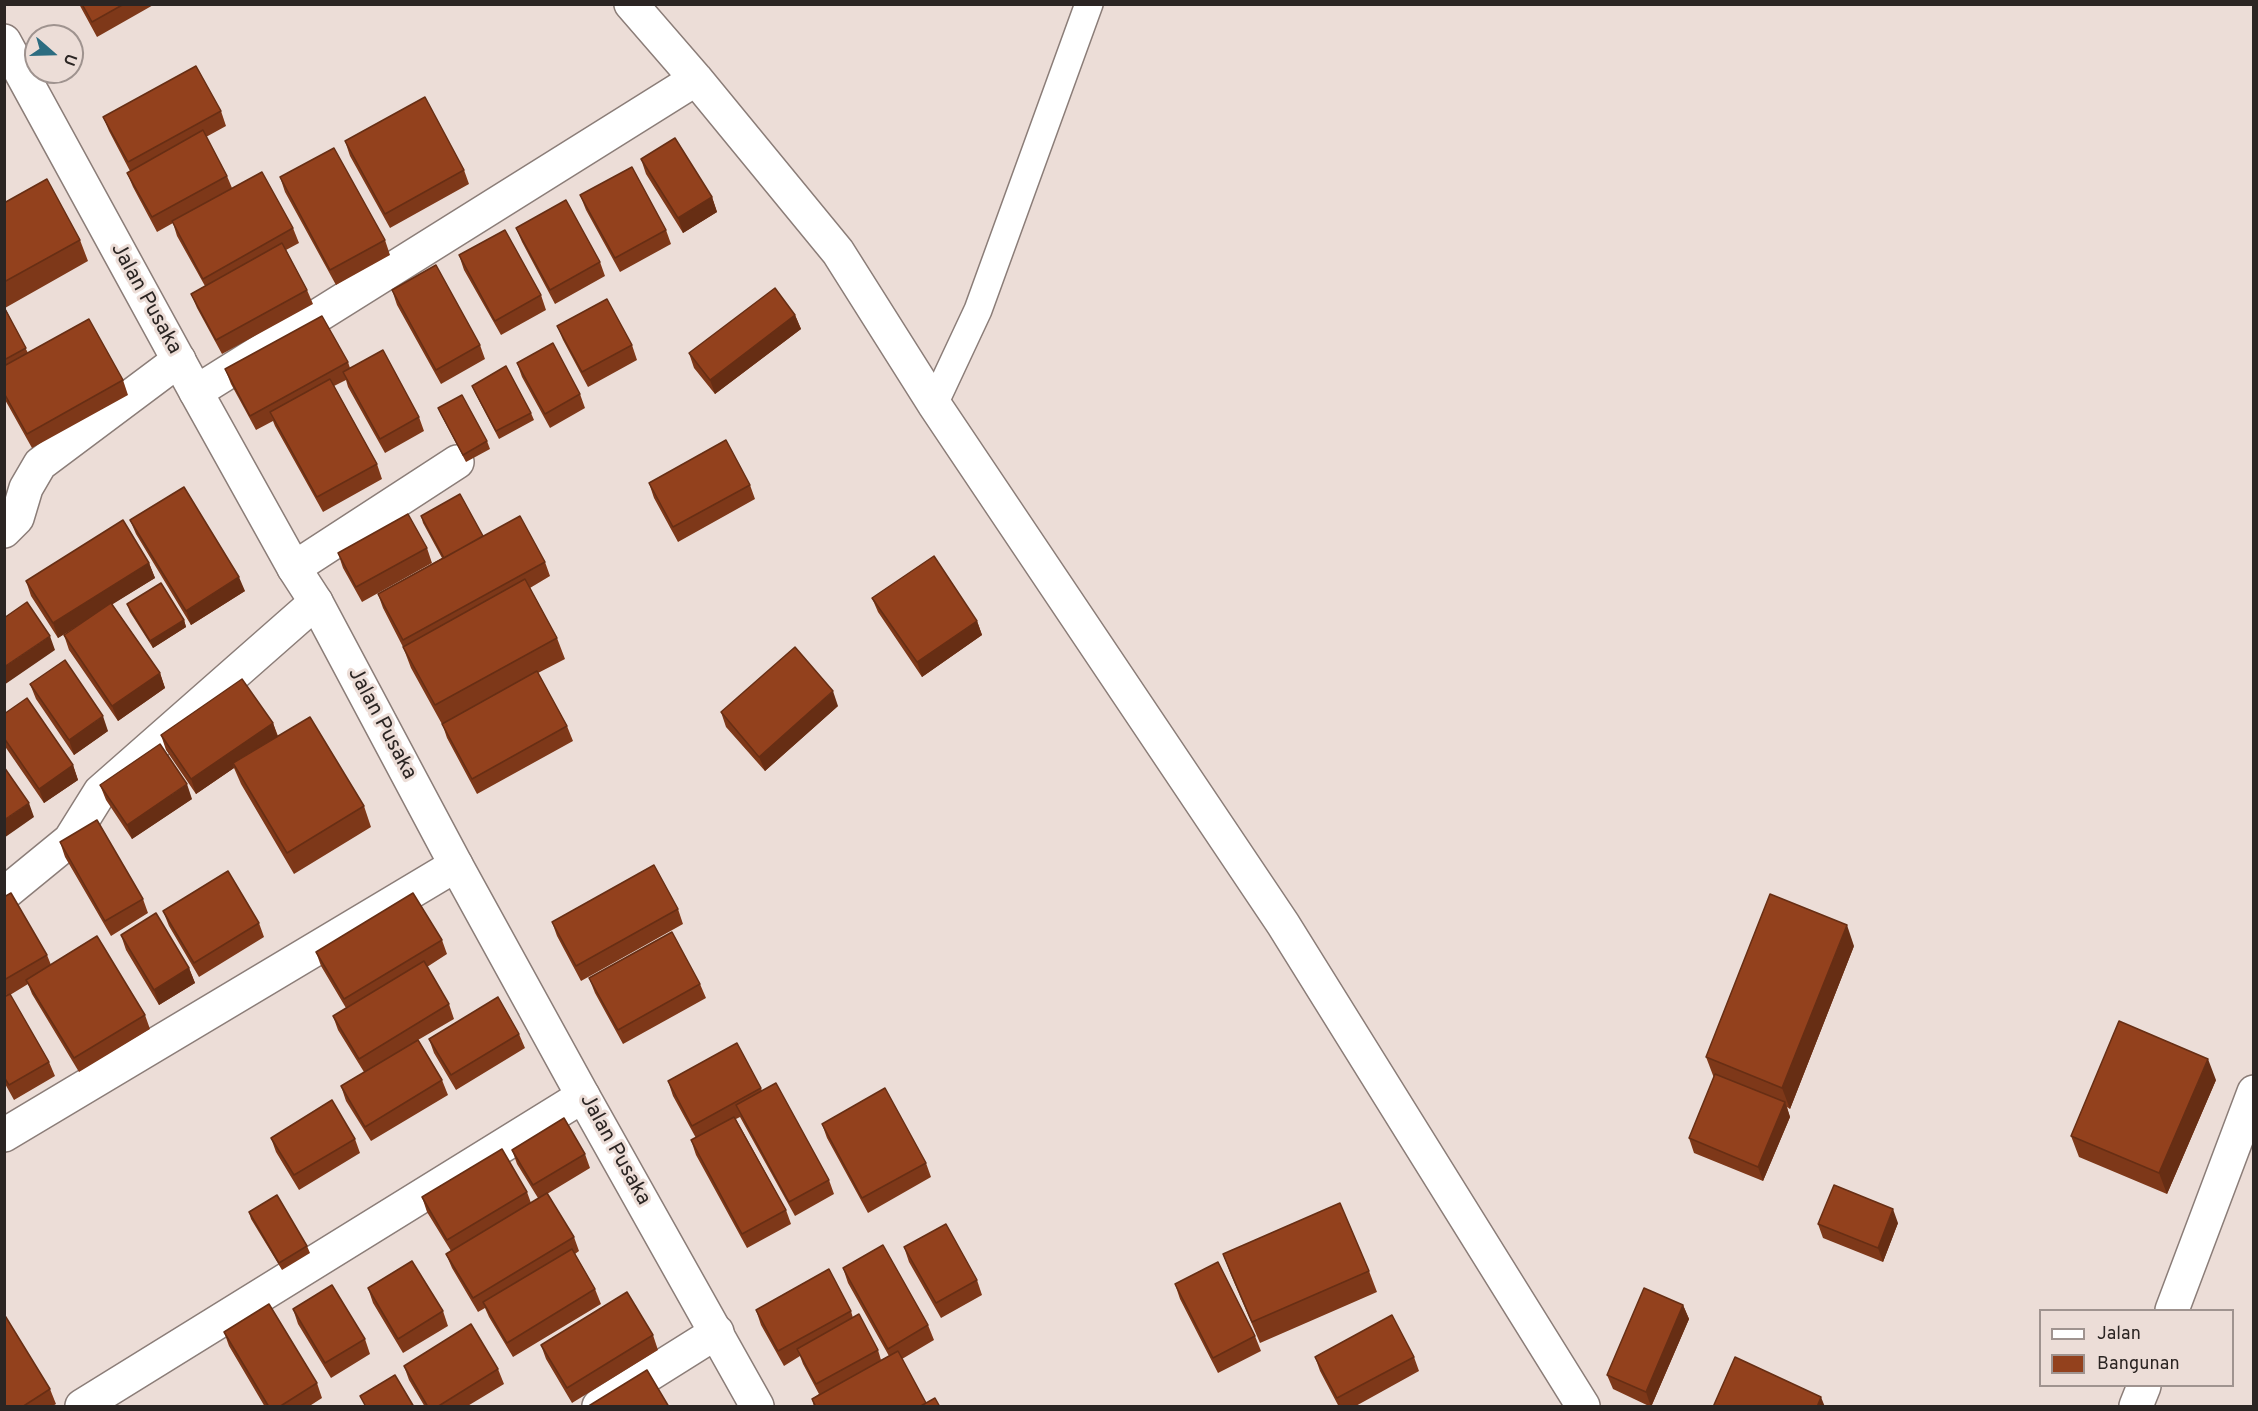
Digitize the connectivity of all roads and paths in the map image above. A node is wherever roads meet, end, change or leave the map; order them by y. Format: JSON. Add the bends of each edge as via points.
{"nodes":[{"id":1,"x":631,"y":4,"type":"edge"},
{"id":2,"x":1089,"y":4,"type":"edge"},
{"id":3,"x":4,"y":41,"type":"edge"},
{"id":4,"x":696,"y":79,"type":"junction"},
{"id":5,"x":179,"y":360,"type":"junction"},
{"id":6,"x":196,"y":392,"type":"junction"},
{"id":7,"x":934,"y":404,"type":"junction"},
{"id":8,"x":457,"y":462,"type":"dead end"},
{"id":9,"x":4,"y":531,"type":"edge"},
{"id":10,"x":294,"y":568,"type":"junction"},
{"id":11,"x":316,"y":602,"type":"junction"},
{"id":12,"x":456,"y":865,"type":"junction"},
{"id":13,"x":4,"y":894,"type":"edge"},
{"id":14,"x":2253,"y":1092,"type":"edge"},
{"id":15,"x":583,"y":1096,"type":"junction"},
{"id":16,"x":4,"y":1135,"type":"edge"},
{"id":17,"x":2173,"y":1309,"type":"edge"},
{"id":18,"x":717,"y":1332,"type":"junction"},
{"id":19,"x":2144,"y":1387,"type":"edge"},
{"id":20,"x":82,"y":1407,"type":"edge"},
{"id":21,"x":599,"y":1407,"type":"edge"},
{"id":22,"x":757,"y":1407,"type":"edge"},
{"id":23,"x":1583,"y":1407,"type":"edge"},
{"id":24,"x":2136,"y":1407,"type":"edge"}],
"edges":[{"from":1,"to":4,"type":"street"},
{"from":2,"to":7,"type":"lane","via":[[978,310]]},
{"from":3,"to":5,"type":"street","name":"Jalan Pusaka"},
{"from":4,"to":6,"type":"street"},
{"from":4,"to":7,"type":"street","via":[[838,252]]},
{"from":5,"to":6,"type":"street","name":"Jalan Pusaka"},
{"from":5,"to":9,"type":"street","via":[[40,464],[26,488],[17,518]]},
{"from":6,"to":10,"type":"street","name":"Jalan Pusaka"},
{"from":7,"to":23,"type":"street","via":[[1283,924]]},
{"from":8,"to":10,"type":"street"},
{"from":10,"to":11,"type":"street","name":"Jalan Pusaka"},
{"from":11,"to":12,"type":"street","name":"Jalan Pusaka"},
{"from":11,"to":13,"type":"street","via":[[100,792],[70,840]]},
{"from":12,"to":15,"type":"street","name":"Jalan Pusaka"},
{"from":12,"to":16,"type":"street"},
{"from":14,"to":17,"type":"street"},
{"from":15,"to":18,"type":"street","name":"Jalan Pusaka"},
{"from":15,"to":20,"type":"street"},
{"from":18,"to":21,"type":"street"},
{"from":18,"to":22,"type":"street","name":"Jalan Pusaka"},
{"from":19,"to":24,"type":"street"}]}
